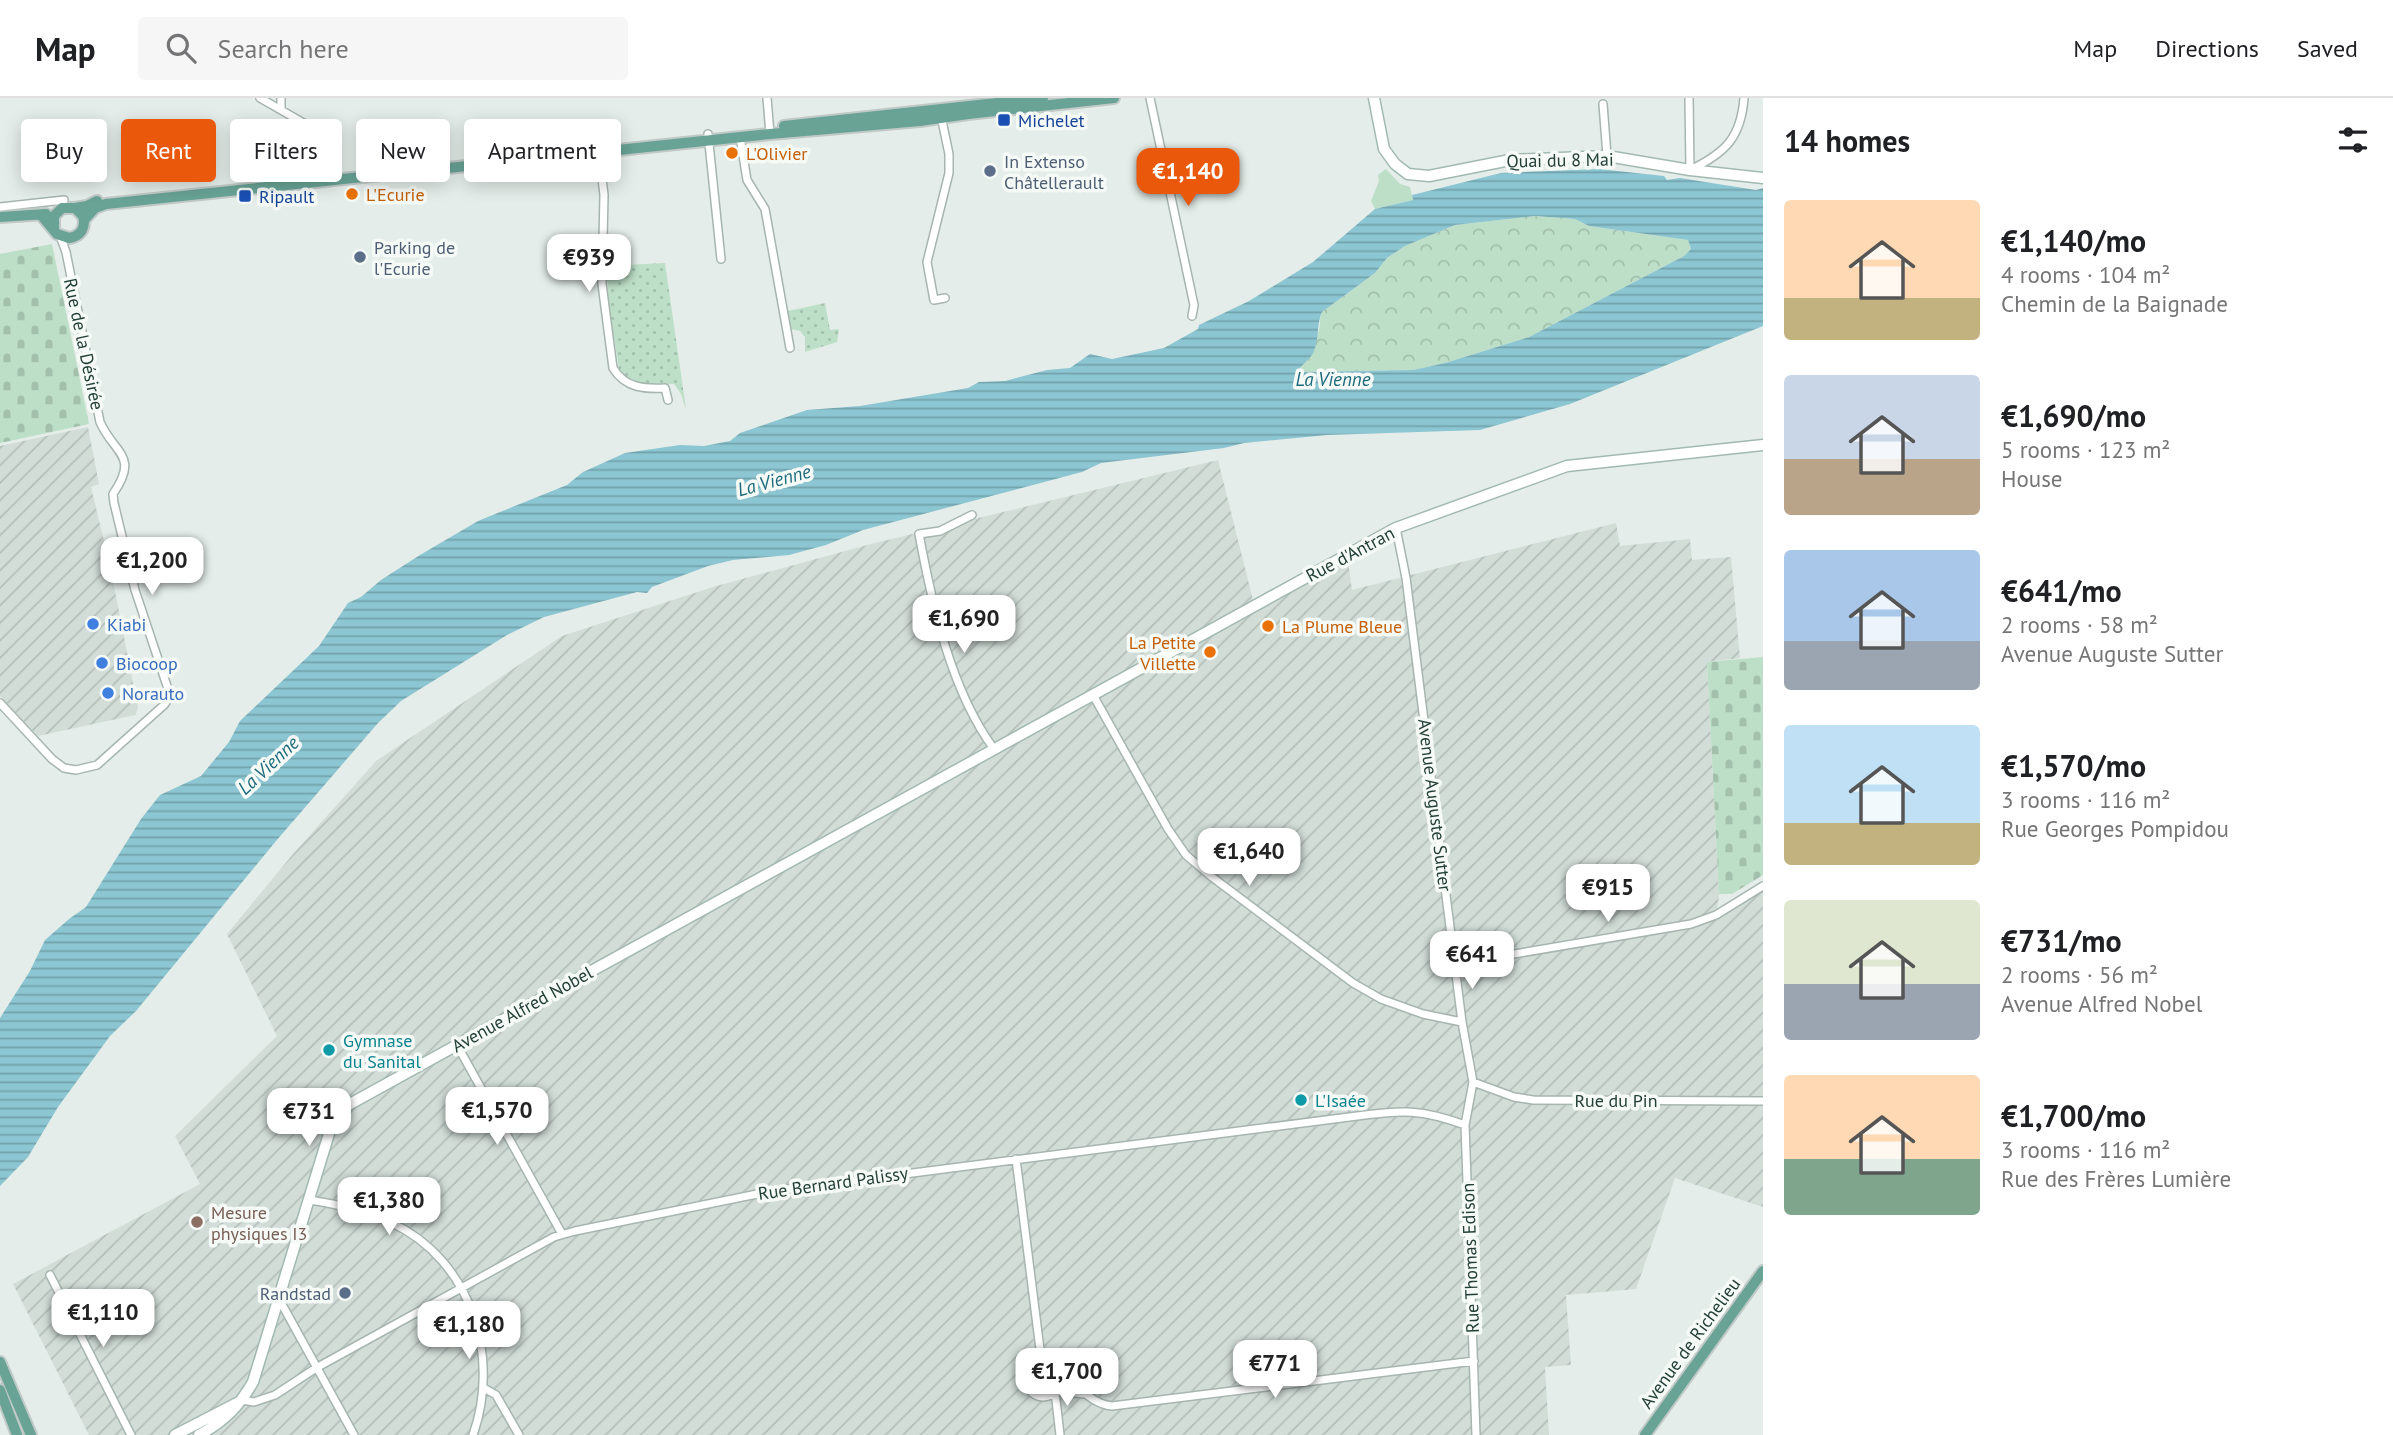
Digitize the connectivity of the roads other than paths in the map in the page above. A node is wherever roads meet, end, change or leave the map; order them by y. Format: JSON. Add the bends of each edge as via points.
{"nodes":[{"id":1,"x":260,"y":98,"type":"edge"},
{"id":2,"x":281,"y":98,"type":"edge"},
{"id":3,"x":767,"y":98,"type":"edge"},
{"id":4,"x":1043,"y":98,"type":"edge"},
{"id":5,"x":1114,"y":98,"type":"edge"},
{"id":6,"x":1150,"y":98,"type":"edge"},
{"id":7,"x":1374,"y":98,"type":"edge"},
{"id":8,"x":1689,"y":98,"type":"edge"},
{"id":9,"x":1745,"y":98,"type":"edge"},
{"id":10,"x":1603,"y":104,"type":"dead end"},
{"id":11,"x":281,"y":110,"type":"junction"},
{"id":12,"x":941,"y":113,"type":"junction"},
{"id":13,"x":297,"y":119,"type":"edge"},
{"id":14,"x":769,"y":131,"type":"junction"},
{"id":15,"x":708,"y":137,"type":"junction"},
{"id":16,"x":740,"y":137,"type":"junction"},
{"id":17,"x":621,"y":147,"type":"edge"},
{"id":18,"x":1607,"y":156,"type":"junction"},
{"id":19,"x":464,"y":163,"type":"edge"},
{"id":20,"x":1690,"y":170,"type":"junction"},
{"id":21,"x":342,"y":176,"type":"edge"},
{"id":22,"x":1763,"y":178,"type":"edge"},
{"id":23,"x":279,"y":182,"type":"edge"},
{"id":24,"x":289,"y":182,"type":"edge"},
{"id":25,"x":603,"y":182,"type":"edge"},
{"id":26,"x":64,"y":200,"type":"dead end"},
{"id":27,"x":0,"y":207,"type":"edge"},
{"id":28,"x":75,"y":208,"type":"junction"},
{"id":29,"x":57,"y":212,"type":"junction"},
{"id":30,"x":41,"y":215,"type":"junction"},
{"id":31,"x":0,"y":217,"type":"edge"},
{"id":32,"x":84,"y":220,"type":"junction"},
{"id":33,"x":57,"y":233,"type":"junction"},
{"id":34,"x":75,"y":237,"type":"junction"},
{"id":35,"x":66,"y":252,"type":"junction"},
{"id":36,"x":721,"y":259,"type":"dead end"},
{"id":37,"x":945,"y":298,"type":"dead end"},
{"id":38,"x":1192,"y":316,"type":"dead end"},
{"id":39,"x":790,"y":348,"type":"dead end"},
{"id":40,"x":668,"y":400,"type":"dead end"},
{"id":41,"x":1763,"y":445,"type":"edge"},
{"id":42,"x":972,"y":515,"type":"dead end"},
{"id":43,"x":1396,"y":528,"type":"junction"},
{"id":44,"x":1093,"y":695,"type":"junction"},
{"id":45,"x":0,"y":703,"type":"edge"},
{"id":46,"x":994,"y":749,"type":"junction"},
{"id":47,"x":972,"y":762,"type":"joint"},
{"id":48,"x":1763,"y":886,"type":"edge"},
{"id":49,"x":1455,"y":964,"type":"junction"},
{"id":50,"x":1462,"y":1022,"type":"junction"},
{"id":51,"x":457,"y":1045,"type":"junction"},
{"id":52,"x":1473,"y":1082,"type":"junction"},
{"id":53,"x":1763,"y":1101,"type":"edge"},
{"id":54,"x":1465,"y":1125,"type":"junction"},
{"id":55,"x":1016,"y":1158,"type":"junction"},
{"id":56,"x":309,"y":1200,"type":"junction"},
{"id":57,"x":562,"y":1234,"type":"junction"},
{"id":58,"x":1763,"y":1271,"type":"edge"},
{"id":59,"x":50,"y":1275,"type":"dead end"},
{"id":60,"x":461,"y":1289,"type":"junction"},
{"id":61,"x":279,"y":1299,"type":"junction"},
{"id":62,"x":1474,"y":1361,"type":"junction"},
{"id":63,"x":0,"y":1362,"type":"edge"},
{"id":64,"x":1042,"y":1365,"type":"junction"},
{"id":65,"x":316,"y":1368,"type":"junction"},
{"id":66,"x":1056,"y":1371,"type":"junction"},
{"id":67,"x":484,"y":1388,"type":"junction"},
{"id":68,"x":0,"y":1390,"type":"edge"},
{"id":69,"x":1055,"y":1391,"type":"junction"},
{"id":70,"x":1086,"y":1394,"type":"junction"},
{"id":71,"x":243,"y":1400,"type":"junction"},
{"id":72,"x":17,"y":1435,"type":"edge"},
{"id":73,"x":31,"y":1435,"type":"edge"},
{"id":74,"x":131,"y":1435,"type":"edge"},
{"id":75,"x":175,"y":1435,"type":"edge"},
{"id":76,"x":199,"y":1435,"type":"edge"},
{"id":77,"x":354,"y":1435,"type":"edge"},
{"id":78,"x":473,"y":1435,"type":"edge"},
{"id":79,"x":519,"y":1435,"type":"edge"},
{"id":80,"x":1060,"y":1435,"type":"edge"},
{"id":81,"x":1476,"y":1435,"type":"edge"},
{"id":82,"x":1645,"y":1435,"type":"edge"}],
"edges":[{"from":1,"to":11,"type":"street"},
{"from":2,"to":11,"type":"street"},
{"from":3,"to":14,"type":"street"},
{"from":4,"to":12,"type":"main road"},
{"from":5,"to":12,"type":"main road"},
{"from":6,"to":38,"type":"street","via":[[1194,305]]},
{"from":7,"to":18,"type":"street","name":"Quai du 8 Mai","via":[[1384,149],[1408,174],[1429,176],[1510,160]]},
{"from":8,"to":20,"type":"street"},
{"from":9,"to":20,"type":"street","via":[[1736,135],[1715,156]]},
{"from":10,"to":18,"type":"street"},
{"from":11,"to":13,"type":"street"},
{"from":12,"to":14,"type":"main road","via":[[920,121]]},
{"from":12,"to":37,"type":"street","via":[[949,173],[927,266],[934,300]]},
{"from":14,"to":15,"type":"main road"},
{"from":14,"to":16,"type":"main road"},
{"from":15,"to":16,"type":"main road"},
{"from":15,"to":17,"type":"main road"},
{"from":15,"to":36,"type":"street"},
{"from":16,"to":39,"type":"street","via":[[747,180],[765,209]]},
{"from":18,"to":20,"type":"street","name":"Quai du 8 Mai"},
{"from":19,"to":21,"type":"main road"},
{"from":20,"to":22,"type":"street","name":"Quai du 8 Mai"},
{"from":23,"to":28,"type":"main road","via":[[106,198]]},
{"from":24,"to":32,"type":"main road","via":[[106,204]]},
{"from":25,"to":40,"type":"street","via":[[602,284],[613,368],[631,385],[666,388]]},
{"from":26,"to":27,"type":"street"},
{"from":28,"to":29,"type":"main road"},
{"from":28,"to":32,"type":"main road"},
{"from":29,"to":30,"type":"main road"},
{"from":29,"to":33,"type":"main road","via":[[53,220]]},
{"from":30,"to":31,"type":"main road"},
{"from":30,"to":33,"type":"main road"},
{"from":32,"to":34,"type":"main road"},
{"from":33,"to":34,"type":"main road"},
{"from":33,"to":35,"type":"street","name":"Rue de la Désirée"},
{"from":34,"to":35,"type":"street"},
{"from":35,"to":45,"type":"street","name":"Rue de la Désirée","via":[[100,422],[125,464],[114,503],[169,698],[97,765],[76,771],[52,759]]},
{"from":41,"to":43,"type":"street","name":"Rue d'Antran","via":[[1567,467]]},
{"from":42,"to":46,"type":"street","via":[[940,531],[919,534],[956,676]]},
{"from":43,"to":44,"type":"street","name":"Rue d'Antran"},
{"from":43,"to":49,"type":"street","name":"Avenue Auguste Sutter"},
{"from":44,"to":46,"type":"street","name":"Rue d'Antran"},
{"from":44,"to":50,"type":"street","via":[[1186,855],[1353,983],[1381,999]]},
{"from":46,"to":47,"type":"street","name":"Rue d'Antran"},
{"from":47,"to":51,"type":"street","name":"Avenue Alfred Nobel"},
{"from":48,"to":49,"type":"street","via":[[1716,915],[1691,924]]},
{"from":49,"to":50,"type":"street","name":"Avenue Auguste Sutter"},
{"from":50,"to":52,"type":"street","name":"Avenue Auguste Sutter"},
{"from":51,"to":56,"type":"street","name":"Avenue Alfred Nobel","via":[[341,1111],[331,1127]]},
{"from":51,"to":57,"type":"street"},
{"from":52,"to":53,"type":"street","name":"Rue du Pin","via":[[1533,1100]]},
{"from":52,"to":54,"type":"street","name":"Rue Thomas Edison"},
{"from":54,"to":55,"type":"street","name":"Rue Bernard Palissy","via":[[1422,1112],[1399,1111]]},
{"from":54,"to":62,"type":"street","name":"Rue Thomas Edison"},
{"from":55,"to":57,"type":"street","name":"Rue Bernard Palissy","via":[[743,1195]]},
{"from":55,"to":64,"type":"street"},
{"from":56,"to":60,"type":"street","via":[[351,1208],[394,1224],[433,1253]]},
{"from":56,"to":61,"type":"street","name":"Avenue Alfred Nobel"},
{"from":57,"to":60,"type":"street","name":"Rue Bernard Palissy"},
{"from":58,"to":82,"type":"main road","name":"Avenue de Richelieu"},
{"from":59,"to":74,"type":"street"},
{"from":60,"to":65,"type":"street","name":"Rue Bernard Palissy"},
{"from":60,"to":67,"type":"street","via":[[478,1326]]},
{"from":61,"to":65,"type":"street"},
{"from":61,"to":71,"type":"street","name":"Avenue Alfred Nobel"},
{"from":62,"to":70,"type":"street","via":[[1120,1406],[1102,1405]]},
{"from":62,"to":81,"type":"street","name":"Rue Thomas Edison"},
{"from":63,"to":73,"type":"main road"},
{"from":64,"to":66,"type":"street"},
{"from":64,"to":69,"type":"street","via":[[1029,1373],[1029,1387],[1041,1396]]},
{"from":65,"to":71,"type":"street","name":"Rue Bernard Palissy","via":[[275,1395],[254,1402]]},
{"from":65,"to":77,"type":"street"},
{"from":66,"to":69,"type":"street","via":[[1059,1383]]},
{"from":66,"to":70,"type":"street"},
{"from":67,"to":78,"type":"street"},
{"from":67,"to":79,"type":"street","via":[[496,1395]]},
{"from":68,"to":72,"type":"main road"},
{"from":69,"to":70,"type":"street"},
{"from":69,"to":80,"type":"street"},
{"from":71,"to":75,"type":"street"},
{"from":71,"to":76,"type":"street","name":"Avenue Alfred Nobel","via":[[226,1419]]}]}
